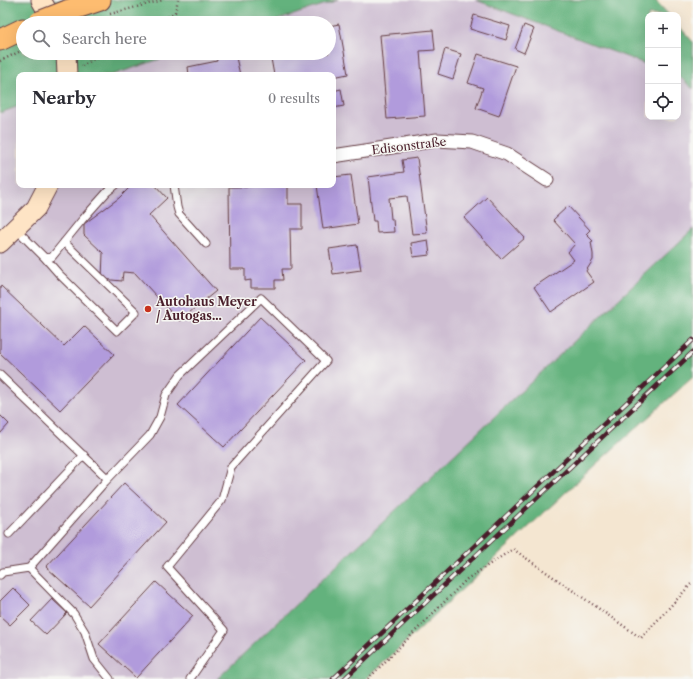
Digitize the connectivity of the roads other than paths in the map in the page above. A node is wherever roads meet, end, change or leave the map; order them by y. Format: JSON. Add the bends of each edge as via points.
{"nodes":[{"id":1,"x":41,"y":0,"type":"edge"},
{"id":2,"x":104,"y":7,"type":"edge"},
{"id":3,"x":46,"y":16,"type":"edge"},
{"id":4,"x":74,"y":16,"type":"edge"},
{"id":5,"x":66,"y":60,"type":"edge"},
{"id":6,"x":67,"y":72,"type":"edge"},
{"id":7,"x":336,"y":156,"type":"edge"},
{"id":8,"x":547,"y":180,"type":"dead end"},
{"id":9,"x":46,"y":188,"type":"edge"},
{"id":10,"x":112,"y":188,"type":"edge"},
{"id":11,"x":174,"y":188,"type":"edge"},
{"id":12,"x":15,"y":228,"type":"junction"},
{"id":13,"x":64,"y":242,"type":"junction"},
{"id":14,"x":0,"y":243,"type":"edge"},
{"id":15,"x":206,"y":244,"type":"dead end"},
{"id":16,"x":44,"y":257,"type":"junction"},
{"id":17,"x":0,"y":375,"type":"edge"},
{"id":18,"x":84,"y":455,"type":"junction"},
{"id":19,"x":108,"y":479,"type":"junction"},
{"id":20,"x":9,"y":534,"type":"dead end"},
{"id":21,"x":29,"y":568,"type":"junction"},
{"id":22,"x":0,"y":575,"type":"edge"},
{"id":23,"x":110,"y":679,"type":"edge"},
{"id":24,"x":190,"y":679,"type":"edge"}],
"edges":[{"from":1,"to":3,"type":"street","via":[[49,14]]},
{"from":2,"to":4,"type":"main road"},
{"from":5,"to":6,"type":"street"},
{"from":7,"to":8,"type":"street","name":"Edisonstraße","via":[[437,140],[472,142],[507,154]]},
{"from":9,"to":12,"type":"street","via":[[36,208]]},
{"from":10,"to":13,"type":"lane"},
{"from":11,"to":15,"type":"lane","via":[[179,214]]},
{"from":12,"to":14,"type":"street"},
{"from":12,"to":16,"type":"lane"},
{"from":13,"to":16,"type":"lane","via":[[52,257]]},
{"from":13,"to":16,"type":"lane","via":[[136,312],[117,331]]},
{"from":17,"to":18,"type":"lane"},
{"from":18,"to":19,"type":"lane"},
{"from":18,"to":20,"type":"lane"},
{"from":19,"to":21,"type":"lane"},
{"from":19,"to":24,"type":"lane","via":[[150,435],[160,417],[166,395],[180,376],[261,298],[326,360],[231,467],[222,500],[167,567],[224,630]]},
{"from":21,"to":22,"type":"lane","via":[[3,572]]},
{"from":21,"to":23,"type":"lane","via":[[74,614],[85,632],[94,658]]}]}
